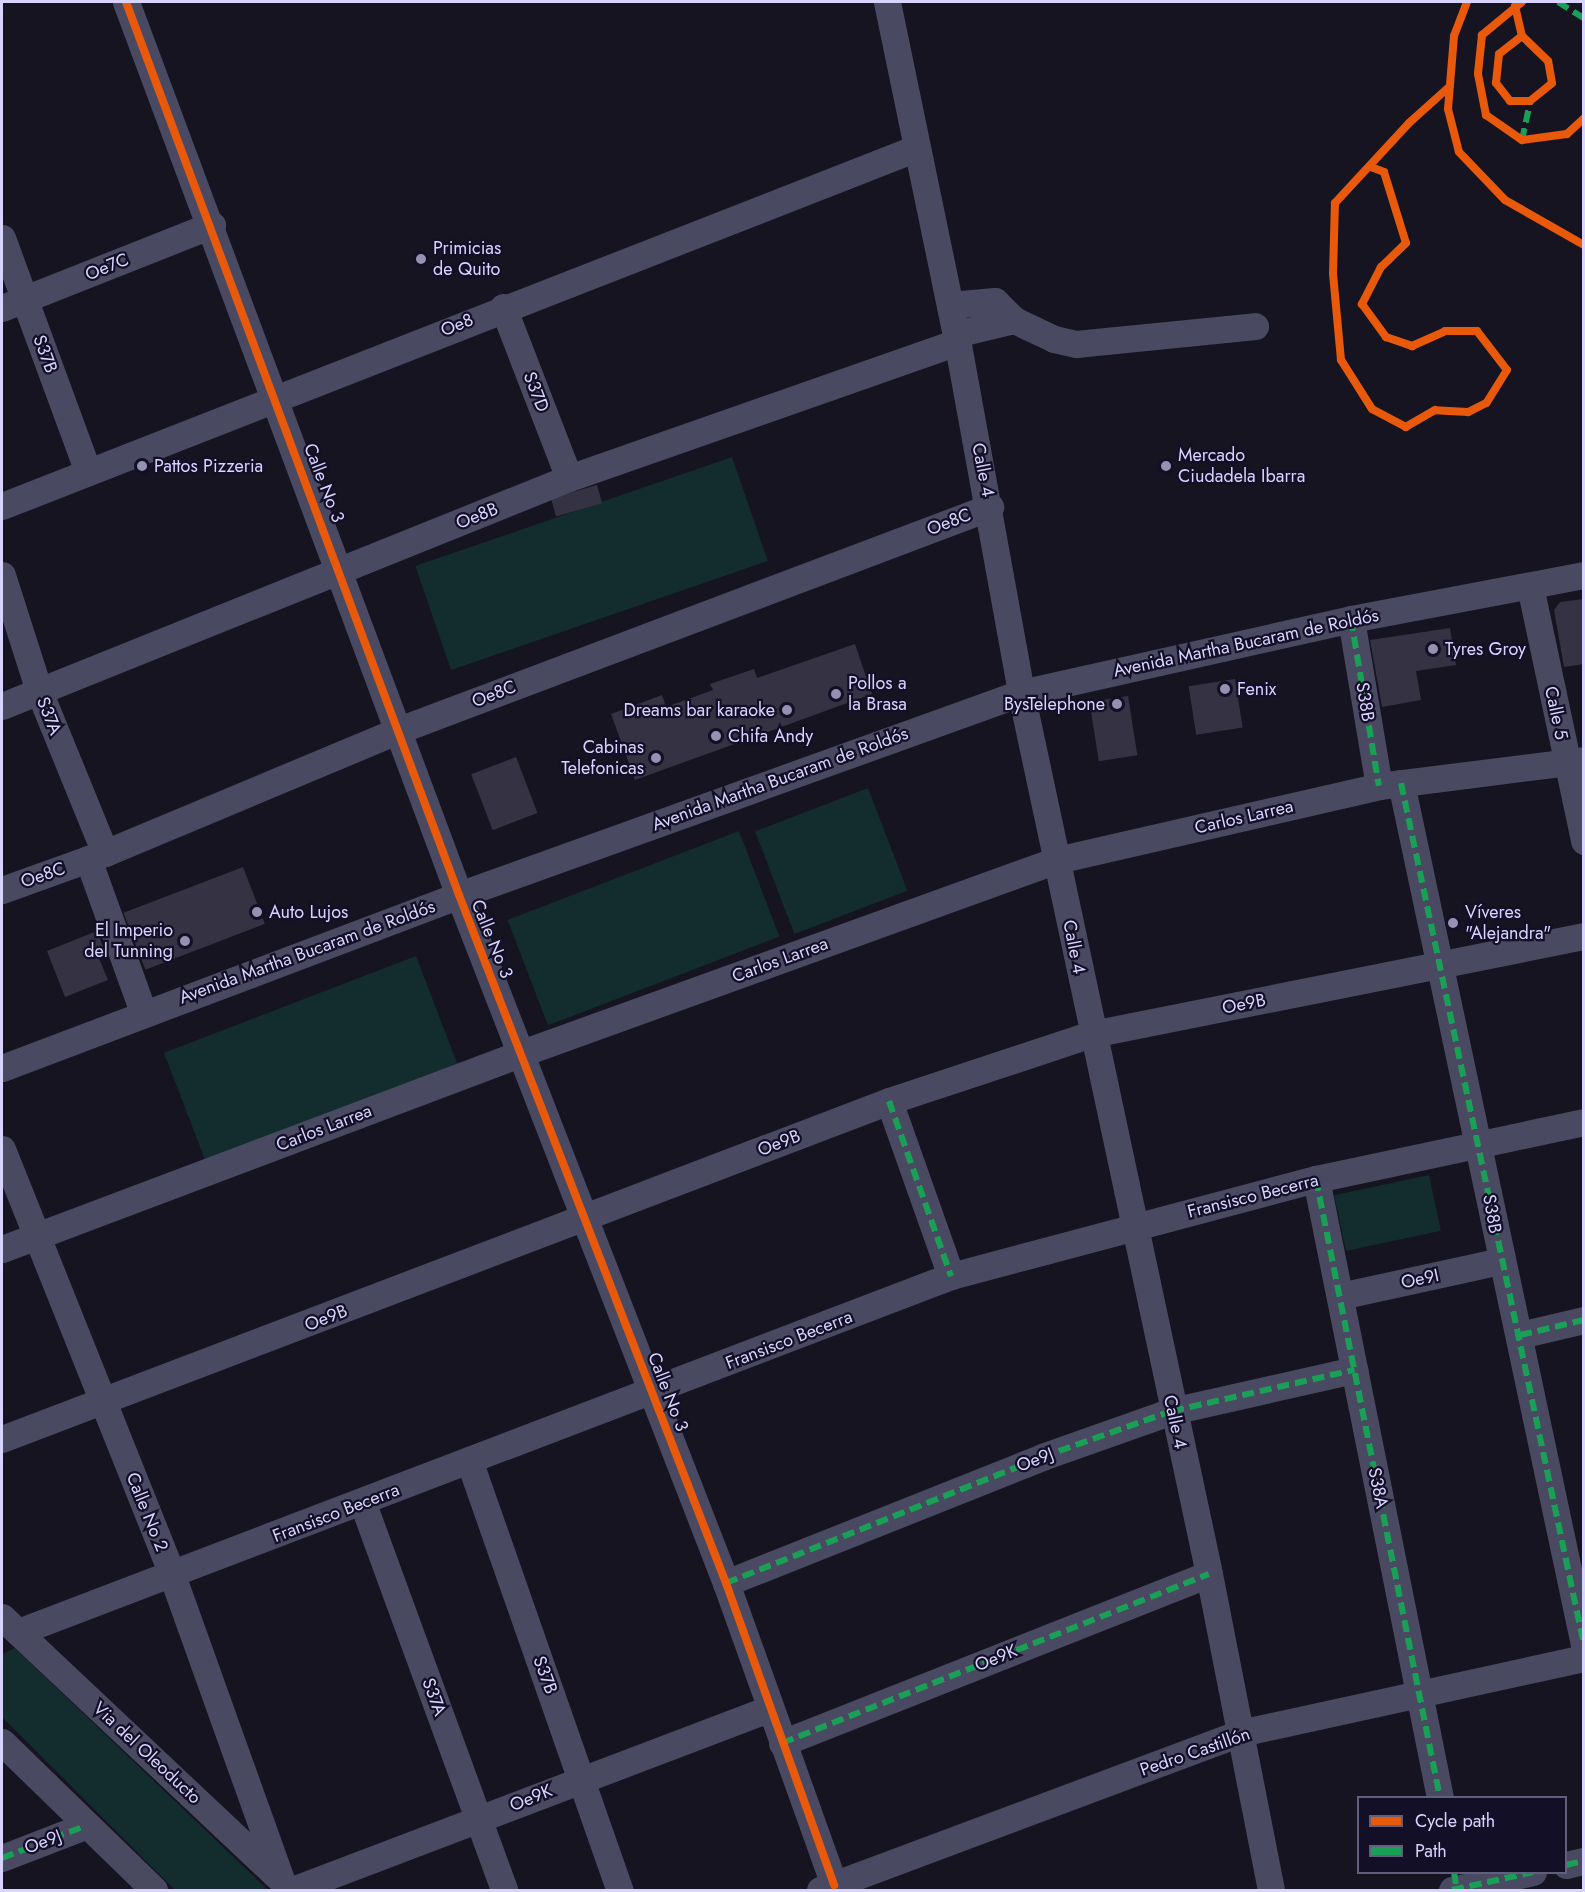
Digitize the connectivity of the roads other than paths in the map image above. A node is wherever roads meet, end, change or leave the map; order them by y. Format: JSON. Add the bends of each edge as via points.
{"nodes":[{"id":1,"x":126,"y":2,"type":"edge"},
{"id":2,"x":887,"y":2,"type":"edge"},
{"id":3,"x":914,"y":149,"type":"junction"},
{"id":4,"x":212,"y":225,"type":"junction"},
{"id":5,"x":2,"y":238,"type":"edge"},
{"id":6,"x":13,"y":304,"type":"edge"},
{"id":7,"x":950,"y":305,"type":"junction"},
{"id":8,"x":503,"y":307,"type":"junction"},
{"id":9,"x":1014,"y":320,"type":"junction"},
{"id":10,"x":1255,"y":326,"type":"dead end"},
{"id":11,"x":957,"y":338,"type":"junction"},
{"id":12,"x":276,"y":399,"type":"junction"},
{"id":13,"x":87,"y":469,"type":"junction"},
{"id":14,"x":569,"y":478,"type":"junction"},
{"id":15,"x":2,"y":506,"type":"edge"},
{"id":16,"x":990,"y":507,"type":"junction"},
{"id":17,"x":342,"y":571,"type":"junction"},
{"id":18,"x":2,"y":575,"type":"edge"},
{"id":19,"x":1584,"y":575,"type":"edge"},
{"id":20,"x":1530,"y":586,"type":"junction"},
{"id":21,"x":1351,"y":619,"type":"junction"},
{"id":22,"x":39,"y":690,"type":"junction"},
{"id":23,"x":1021,"y":693,"type":"junction"},
{"id":24,"x":2,"y":706,"type":"edge"},
{"id":25,"x":399,"y":730,"type":"junction"},
{"id":26,"x":1575,"y":762,"type":"edge"},
{"id":27,"x":1390,"y":784,"type":"junction"},
{"id":28,"x":1584,"y":841,"type":"edge"},
{"id":29,"x":96,"y":856,"type":"junction"},
{"id":30,"x":1057,"y":860,"type":"junction"},
{"id":31,"x":2,"y":890,"type":"edge"},
{"id":32,"x":459,"y":895,"type":"junction"},
{"id":33,"x":1584,"y":936,"type":"edge"},
{"id":34,"x":1441,"y":965,"type":"junction"},
{"id":35,"x":143,"y":1012,"type":"junction"},
{"id":36,"x":1092,"y":1034,"type":"junction"},
{"id":37,"x":522,"y":1053,"type":"junction"},
{"id":38,"x":2,"y":1068,"type":"edge"},
{"id":39,"x":889,"y":1101,"type":"junction"},
{"id":40,"x":1584,"y":1122,"type":"edge"},
{"id":41,"x":1479,"y":1142,"type":"junction"},
{"id":42,"x":2,"y":1149,"type":"edge"},
{"id":43,"x":1316,"y":1179,"type":"junction"},
{"id":44,"x":584,"y":1219,"type":"junction"},
{"id":45,"x":1136,"y":1226,"type":"junction"},
{"id":46,"x":35,"y":1235,"type":"junction"},
{"id":47,"x":2,"y":1249,"type":"edge"},
{"id":48,"x":1501,"y":1261,"type":"junction"},
{"id":49,"x":951,"y":1276,"type":"junction"},
{"id":50,"x":1340,"y":1296,"type":"junction"},
{"id":51,"x":1584,"y":1320,"type":"edge"},
{"id":52,"x":1520,"y":1335,"type":"junction"},
{"id":53,"x":1354,"y":1370,"type":"junction"},
{"id":54,"x":653,"y":1393,"type":"junction"},
{"id":55,"x":102,"y":1404,"type":"junction"},
{"id":56,"x":1172,"y":1411,"type":"junction"},
{"id":57,"x":2,"y":1439,"type":"edge"},
{"id":58,"x":469,"y":1460,"type":"junction"},
{"id":59,"x":363,"y":1504,"type":"junction"},
{"id":60,"x":1209,"y":1574,"type":"junction"},
{"id":61,"x":172,"y":1575,"type":"junction"},
{"id":62,"x":726,"y":1583,"type":"junction"},
{"id":63,"x":10,"y":1624,"type":"edge"},
{"id":64,"x":1584,"y":1645,"type":"edge"},
{"id":65,"x":1584,"y":1658,"type":"edge"},
{"id":66,"x":1420,"y":1692,"type":"junction"},
{"id":67,"x":771,"y":1708,"type":"junction"},
{"id":68,"x":1240,"y":1733,"type":"junction"},
{"id":69,"x":2,"y":1742,"type":"edge"},
{"id":70,"x":782,"y":1743,"type":"junction"},
{"id":71,"x":582,"y":1778,"type":"junction"},
{"id":72,"x":1440,"y":1796,"type":"edge"},
{"id":73,"x":478,"y":1820,"type":"junction"},
{"id":74,"x":85,"y":1826,"type":"junction"},
{"id":75,"x":2,"y":1858,"type":"edge"},
{"id":76,"x":1584,"y":1861,"type":"edge"},
{"id":77,"x":1567,"y":1865,"type":"edge"},
{"id":78,"x":1522,"y":1874,"type":"edge"},
{"id":79,"x":1455,"y":1886,"type":"edge"},
{"id":80,"x":288,"y":1887,"type":"edge"},
{"id":81,"x":827,"y":1888,"type":"edge"},
{"id":82,"x":153,"y":1890,"type":"edge"},
{"id":83,"x":504,"y":1890,"type":"edge"},
{"id":84,"x":620,"y":1890,"type":"edge"},
{"id":85,"x":1271,"y":1890,"type":"edge"}],
"edges":[{"from":1,"to":4,"type":"street","name":"Calle No 3"},
{"from":2,"to":3,"type":"street","name":"Calle 4"},
{"from":3,"to":7,"type":"street","name":"Calle 4"},
{"from":3,"to":8,"type":"street","name":"Oe8"},
{"from":4,"to":6,"type":"street","name":"Oe7C"},
{"from":4,"to":12,"type":"street","name":"Calle No 3"},
{"from":5,"to":6,"type":"street","name":"S37B"},
{"from":6,"to":13,"type":"street","name":"S37B"},
{"from":7,"to":9,"type":"street","via":[[995,301]]},
{"from":7,"to":11,"type":"street","name":"Calle 4"},
{"from":8,"to":12,"type":"street","name":"Oe8"},
{"from":8,"to":14,"type":"street","name":"S37D"},
{"from":9,"to":10,"type":"street","via":[[1054,339],[1076,344]]},
{"from":9,"to":11,"type":"street","name":"Oe8B"},
{"from":11,"to":14,"type":"street","name":"Oe8B"},
{"from":11,"to":16,"type":"street","name":"Calle 4"},
{"from":12,"to":13,"type":"street","name":"Oe8"},
{"from":12,"to":17,"type":"street","name":"Calle No 3"},
{"from":13,"to":15,"type":"street","name":"Oe8"},
{"from":14,"to":17,"type":"street","name":"Oe8B"},
{"from":16,"to":23,"type":"street","name":"Calle 4"},
{"from":16,"to":25,"type":"street","name":"Oe8C"},
{"from":17,"to":22,"type":"street","name":"Oe8B"},
{"from":17,"to":25,"type":"street","name":"Calle No 3"},
{"from":18,"to":22,"type":"street","name":"S37A"},
{"from":19,"to":20,"type":"street","name":"Avenida Martha Bucaram de Roldós"},
{"from":20,"to":21,"type":"street","name":"Avenida Martha Bucaram de Roldós"},
{"from":20,"to":26,"type":"street","name":"Calle 5"},
{"from":21,"to":23,"type":"street","name":"Avenida Martha Bucaram de Roldós"},
{"from":21,"to":27,"type":"street","name":"S38B"},
{"from":22,"to":24,"type":"street","name":"Oe8B"},
{"from":22,"to":29,"type":"street","name":"S37A"},
{"from":23,"to":30,"type":"street","name":"Calle 4"},
{"from":23,"to":32,"type":"street","name":"Avenida Martha Bucaram de Roldós"},
{"from":25,"to":29,"type":"street","name":"Oe8C"},
{"from":25,"to":32,"type":"street","name":"Calle No 3"},
{"from":26,"to":27,"type":"street","name":"Carlos Larrea"},
{"from":26,"to":28,"type":"street","name":"Calle 5"},
{"from":27,"to":30,"type":"street","name":"Carlos Larrea"},
{"from":27,"to":34,"type":"street","name":"S38B"},
{"from":29,"to":31,"type":"street","name":"Oe8C"},
{"from":29,"to":35,"type":"street","name":"S37A"},
{"from":30,"to":36,"type":"street","name":"Calle 4"},
{"from":30,"to":37,"type":"street","name":"Carlos Larrea"},
{"from":32,"to":35,"type":"street","name":"Avenida Martha Bucaram de Roldós"},
{"from":32,"to":37,"type":"street","name":"Calle No 3"},
{"from":33,"to":34,"type":"street","name":"Oe9B"},
{"from":34,"to":36,"type":"street","name":"Oe9B"},
{"from":34,"to":41,"type":"street","name":"S38B"},
{"from":35,"to":38,"type":"street","name":"Avenida Martha Bucaram de Roldós"},
{"from":36,"to":39,"type":"street","name":"Oe9B"},
{"from":36,"to":45,"type":"street","name":"Calle 4"},
{"from":37,"to":44,"type":"street","name":"Calle No 3"},
{"from":37,"to":46,"type":"street","name":"Carlos Larrea"},
{"from":39,"to":44,"type":"street","name":"Oe9B"},
{"from":39,"to":49,"type":"street"},
{"from":40,"to":41,"type":"street","name":"Fransisco Becerra"},
{"from":41,"to":43,"type":"street","name":"Fransisco Becerra"},
{"from":41,"to":48,"type":"street","name":"S38B"},
{"from":42,"to":46,"type":"street","name":"Calle No 2"},
{"from":43,"to":45,"type":"street","name":"Fransisco Becerra"},
{"from":43,"to":50,"type":"street","name":"S38A"},
{"from":44,"to":54,"type":"street","name":"Calle No 3"},
{"from":44,"to":55,"type":"street","name":"Oe9B"},
{"from":45,"to":49,"type":"street","name":"Fransisco Becerra"},
{"from":45,"to":56,"type":"street","name":"Calle 4"},
{"from":46,"to":47,"type":"street","name":"Carlos Larrea"},
{"from":46,"to":55,"type":"street","name":"Calle No 2"},
{"from":48,"to":50,"type":"street","name":"Oe9I"},
{"from":48,"to":52,"type":"street","name":"S38B"},
{"from":49,"to":54,"type":"street","name":"Fransisco Becerra"},
{"from":50,"to":53,"type":"street","name":"S38A"},
{"from":51,"to":52,"type":"street"},
{"from":52,"to":64,"type":"street","name":"S38B"},
{"from":53,"to":56,"type":"street","name":"Oe9J"},
{"from":53,"to":66,"type":"street","name":"S38A"},
{"from":54,"to":58,"type":"street","name":"Fransisco Becerra"},
{"from":54,"to":62,"type":"street","name":"Calle No 3"},
{"from":55,"to":57,"type":"street","name":"Oe9B"},
{"from":55,"to":61,"type":"street","name":"Calle No 2"},
{"from":56,"to":60,"type":"street","name":"Calle 4"},
{"from":56,"to":62,"type":"street","name":"Oe9J","via":[[1042,1457]]},
{"from":58,"to":59,"type":"street","name":"Fransisco Becerra"},
{"from":58,"to":71,"type":"street","name":"S37B"},
{"from":59,"to":61,"type":"street","name":"Fransisco Becerra"},
{"from":59,"to":73,"type":"street","name":"S37A"},
{"from":60,"to":68,"type":"street","name":"Calle 4"},
{"from":60,"to":70,"type":"street","name":"Oe9K"},
{"from":61,"to":63,"type":"street","name":"Fransisco Becerra"},
{"from":61,"to":80,"type":"street","name":"Calle No 2"},
{"from":62,"to":67,"type":"street","name":"Calle No 3"},
{"from":63,"to":80,"type":"street","name":"Via del Oleoducto"},
{"from":65,"to":66,"type":"street","name":"Pedro Castillón"},
{"from":66,"to":68,"type":"street","name":"Pedro Castillón"},
{"from":66,"to":72,"type":"street","name":"S38A"},
{"from":67,"to":70,"type":"street","name":"Calle No 3"},
{"from":67,"to":71,"type":"street","name":"Oe9K"},
{"from":68,"to":81,"type":"street","name":"Pedro Castillón"},
{"from":68,"to":85,"type":"street","name":"Calle 4"},
{"from":69,"to":74,"type":"street"},
{"from":70,"to":81,"type":"street","name":"Calle No 3"},
{"from":71,"to":73,"type":"street","name":"Oe9K"},
{"from":71,"to":84,"type":"street","name":"S37B"},
{"from":73,"to":80,"type":"street","name":"Oe9K"},
{"from":73,"to":83,"type":"street","name":"S37A"},
{"from":74,"to":75,"type":"street","name":"Oe9J"},
{"from":74,"to":82,"type":"street"},
{"from":76,"to":77,"type":"street"},
{"from":78,"to":79,"type":"street"}]}
